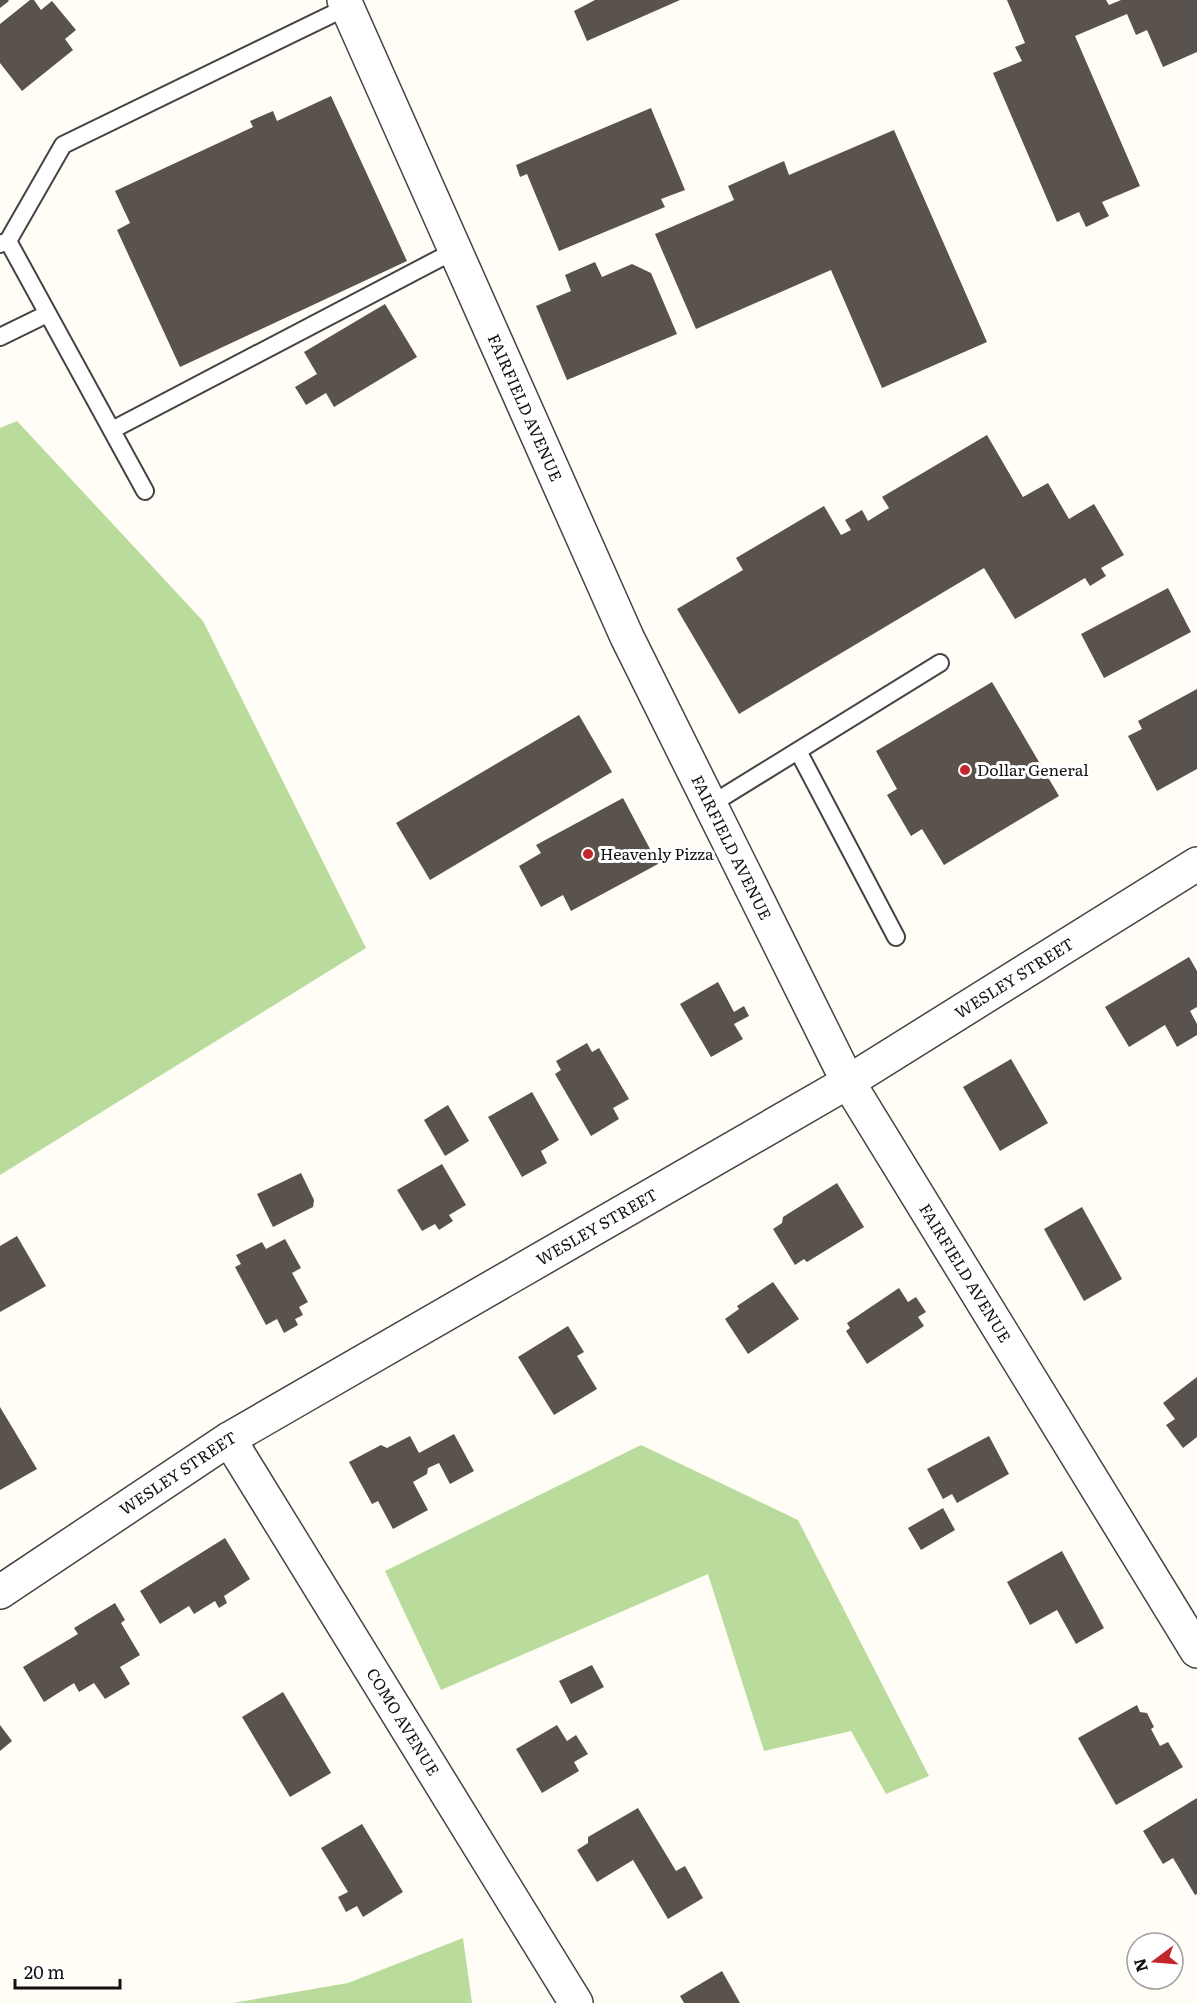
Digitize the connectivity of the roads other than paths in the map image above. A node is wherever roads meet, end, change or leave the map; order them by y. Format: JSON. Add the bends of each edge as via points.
{"nodes":[{"id":1,"x":346,"y":3,"type":"edge"},
{"id":2,"x":4,"y":242,"type":"edge"},
{"id":3,"x":454,"y":251,"type":"junction"},
{"id":4,"x":47,"y":314,"type":"junction"},
{"id":5,"x":0,"y":337,"type":"edge"},
{"id":6,"x":112,"y":430,"type":"junction"},
{"id":7,"x":145,"y":491,"type":"dead end"},
{"id":8,"x":940,"y":663,"type":"dead end"},
{"id":9,"x":798,"y":751,"type":"junction"},
{"id":10,"x":710,"y":805,"type":"junction"},
{"id":11,"x":1197,"y":864,"type":"edge"},
{"id":12,"x":896,"y":937,"type":"dead end"},
{"id":13,"x":848,"y":1082,"type":"junction"},
{"id":14,"x":229,"y":1438,"type":"junction"},
{"id":15,"x":0,"y":1592,"type":"edge"},
{"id":16,"x":1197,"y":1652,"type":"edge"},
{"id":17,"x":576,"y":2003,"type":"edge"}],
"edges":[{"from":1,"to":2,"type":"lane","via":[[63,145]]},
{"from":1,"to":3,"type":"street","name":"FAIRFIELD AVENUE"},
{"from":2,"to":4,"type":"lane"},
{"from":3,"to":6,"type":"lane"},
{"from":3,"to":10,"type":"street","name":"FAIRFIELD AVENUE","via":[[627,637]]},
{"from":4,"to":5,"type":"lane"},
{"from":4,"to":6,"type":"lane"},
{"from":6,"to":7,"type":"lane"},
{"from":8,"to":9,"type":"lane"},
{"from":9,"to":10,"type":"lane"},
{"from":9,"to":12,"type":"lane"},
{"from":10,"to":13,"type":"street","name":"FAIRFIELD AVENUE"},
{"from":11,"to":13,"type":"street","name":"WESLEY STREET"},
{"from":13,"to":14,"type":"street","name":"WESLEY STREET"},
{"from":13,"to":16,"type":"street","name":"FAIRFIELD AVENUE"},
{"from":14,"to":15,"type":"street","name":"WESLEY STREET"},
{"from":14,"to":17,"type":"street","name":"COMO AVENUE"}]}
